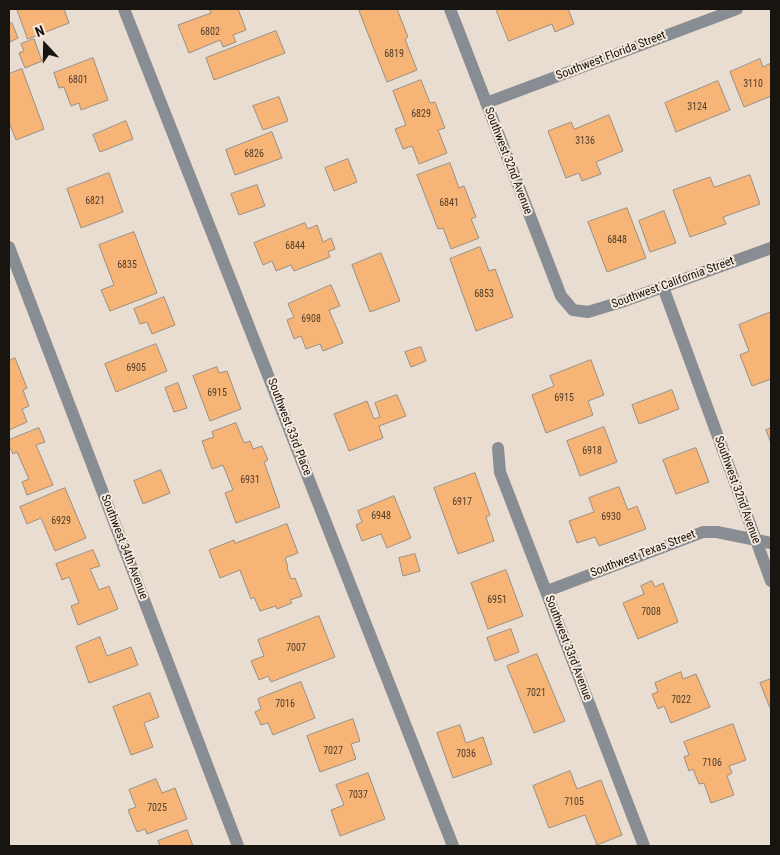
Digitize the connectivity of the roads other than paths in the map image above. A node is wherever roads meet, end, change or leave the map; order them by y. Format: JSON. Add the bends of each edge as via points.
{"nodes":[{"id":1,"x":124,"y":9,"type":"edge"},
{"id":2,"x":450,"y":9,"type":"edge"},
{"id":3,"x":737,"y":9,"type":"edge"},
{"id":4,"x":486,"y":103,"type":"junction"},
{"id":5,"x":9,"y":247,"type":"edge"},
{"id":6,"x":771,"y":248,"type":"edge"},
{"id":7,"x":663,"y":286,"type":"junction"},
{"id":8,"x":573,"y":310,"type":"joint"},
{"id":9,"x":498,"y":448,"type":"dead end"},
{"id":10,"x":755,"y":540,"type":"junction"},
{"id":11,"x":771,"y":543,"type":"edge"},
{"id":12,"x":771,"y":581,"type":"edge"},
{"id":13,"x":546,"y":591,"type":"junction"},
{"id":14,"x":238,"y":846,"type":"edge"},
{"id":15,"x":453,"y":846,"type":"edge"},
{"id":16,"x":644,"y":846,"type":"edge"}],
"edges":[{"from":1,"to":15,"type":"street","name":"Southwest 33rd Place"},
{"from":2,"to":4,"type":"street","name":"Southwest 32nd Avenue"},
{"from":3,"to":4,"type":"street","name":"Southwest Florida Street"},
{"from":4,"to":8,"type":"street","name":"Southwest 32nd Avenue","via":[[561,296]]},
{"from":5,"to":14,"type":"street","name":"Southwest 34th Avenue"},
{"from":6,"to":7,"type":"street","name":"Southwest California Street"},
{"from":7,"to":8,"type":"street","name":"Southwest California Street","via":[[588,312]]},
{"from":7,"to":10,"type":"street","name":"Southwest 32nd Avenue"},
{"from":9,"to":13,"type":"street","name":"Southwest 33rd Avenue","via":[[500,472]]},
{"from":10,"to":11,"type":"street","name":"Southwest Texas Street"},
{"from":10,"to":12,"type":"street","name":"Southwest 32nd Avenue"},
{"from":10,"to":13,"type":"street","name":"Southwest Texas Street","via":[[703,532]]},
{"from":13,"to":16,"type":"street","name":"Southwest 33rd Avenue"}]}
